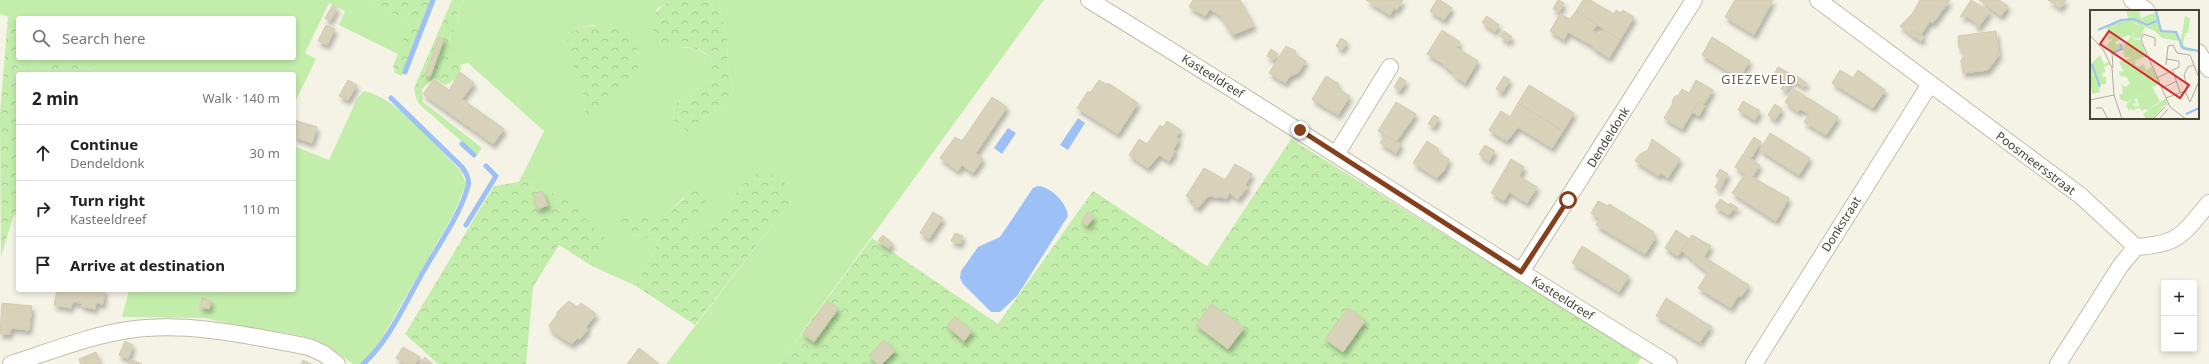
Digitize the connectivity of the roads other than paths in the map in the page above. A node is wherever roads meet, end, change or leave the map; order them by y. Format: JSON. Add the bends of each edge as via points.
{"nodes":[{"id":1,"x":1089,"y":0,"type":"edge"},
{"id":2,"x":1694,"y":0,"type":"edge"},
{"id":3,"x":1818,"y":0,"type":"edge"},
{"id":4,"x":2132,"y":0,"type":"edge"},
{"id":5,"x":2146,"y":10,"type":"edge"},
{"id":6,"x":2199,"y":54,"type":"edge"},
{"id":7,"x":1390,"y":67,"type":"dead end"},
{"id":8,"x":2209,"y":69,"type":"edge"},
{"id":9,"x":1930,"y":84,"type":"junction"},
{"id":10,"x":1337,"y":154,"type":"junction"},
{"id":11,"x":2209,"y":203,"type":"edge"},
{"id":12,"x":2136,"y":247,"type":"junction"},
{"id":13,"x":1521,"y":272,"type":"junction"},
{"id":14,"x":11,"y":364,"type":"edge"},
{"id":15,"x":337,"y":364,"type":"edge"},
{"id":16,"x":1669,"y":364,"type":"edge"},
{"id":17,"x":1754,"y":364,"type":"edge"},
{"id":18,"x":2058,"y":364,"type":"edge"}],
"edges":[{"from":1,"to":10,"type":"street","name":"Kasteeldreef"},
{"from":2,"to":13,"type":"street","name":"Dendeldonk"},
{"from":3,"to":9,"type":"street","name":"Poosmeersstraat"},
{"from":4,"to":5,"type":"street"},
{"from":6,"to":8,"type":"street"},
{"from":7,"to":10,"type":"street"},
{"from":9,"to":12,"type":"street","name":"Poosmeersstraat","via":[[2080,196]]},
{"from":9,"to":17,"type":"street","name":"Donkstraat"},
{"from":10,"to":13,"type":"street","name":"Kasteeldreef"},
{"from":11,"to":12,"type":"street","via":[[2180,237],[2160,245]]},
{"from":12,"to":18,"type":"street","via":[[2121,265]]},
{"from":13,"to":16,"type":"street","name":"Kasteeldreef"},
{"from":14,"to":15,"type":"street","via":[[122,331],[173,327],[205,329],[309,347]]}]}
